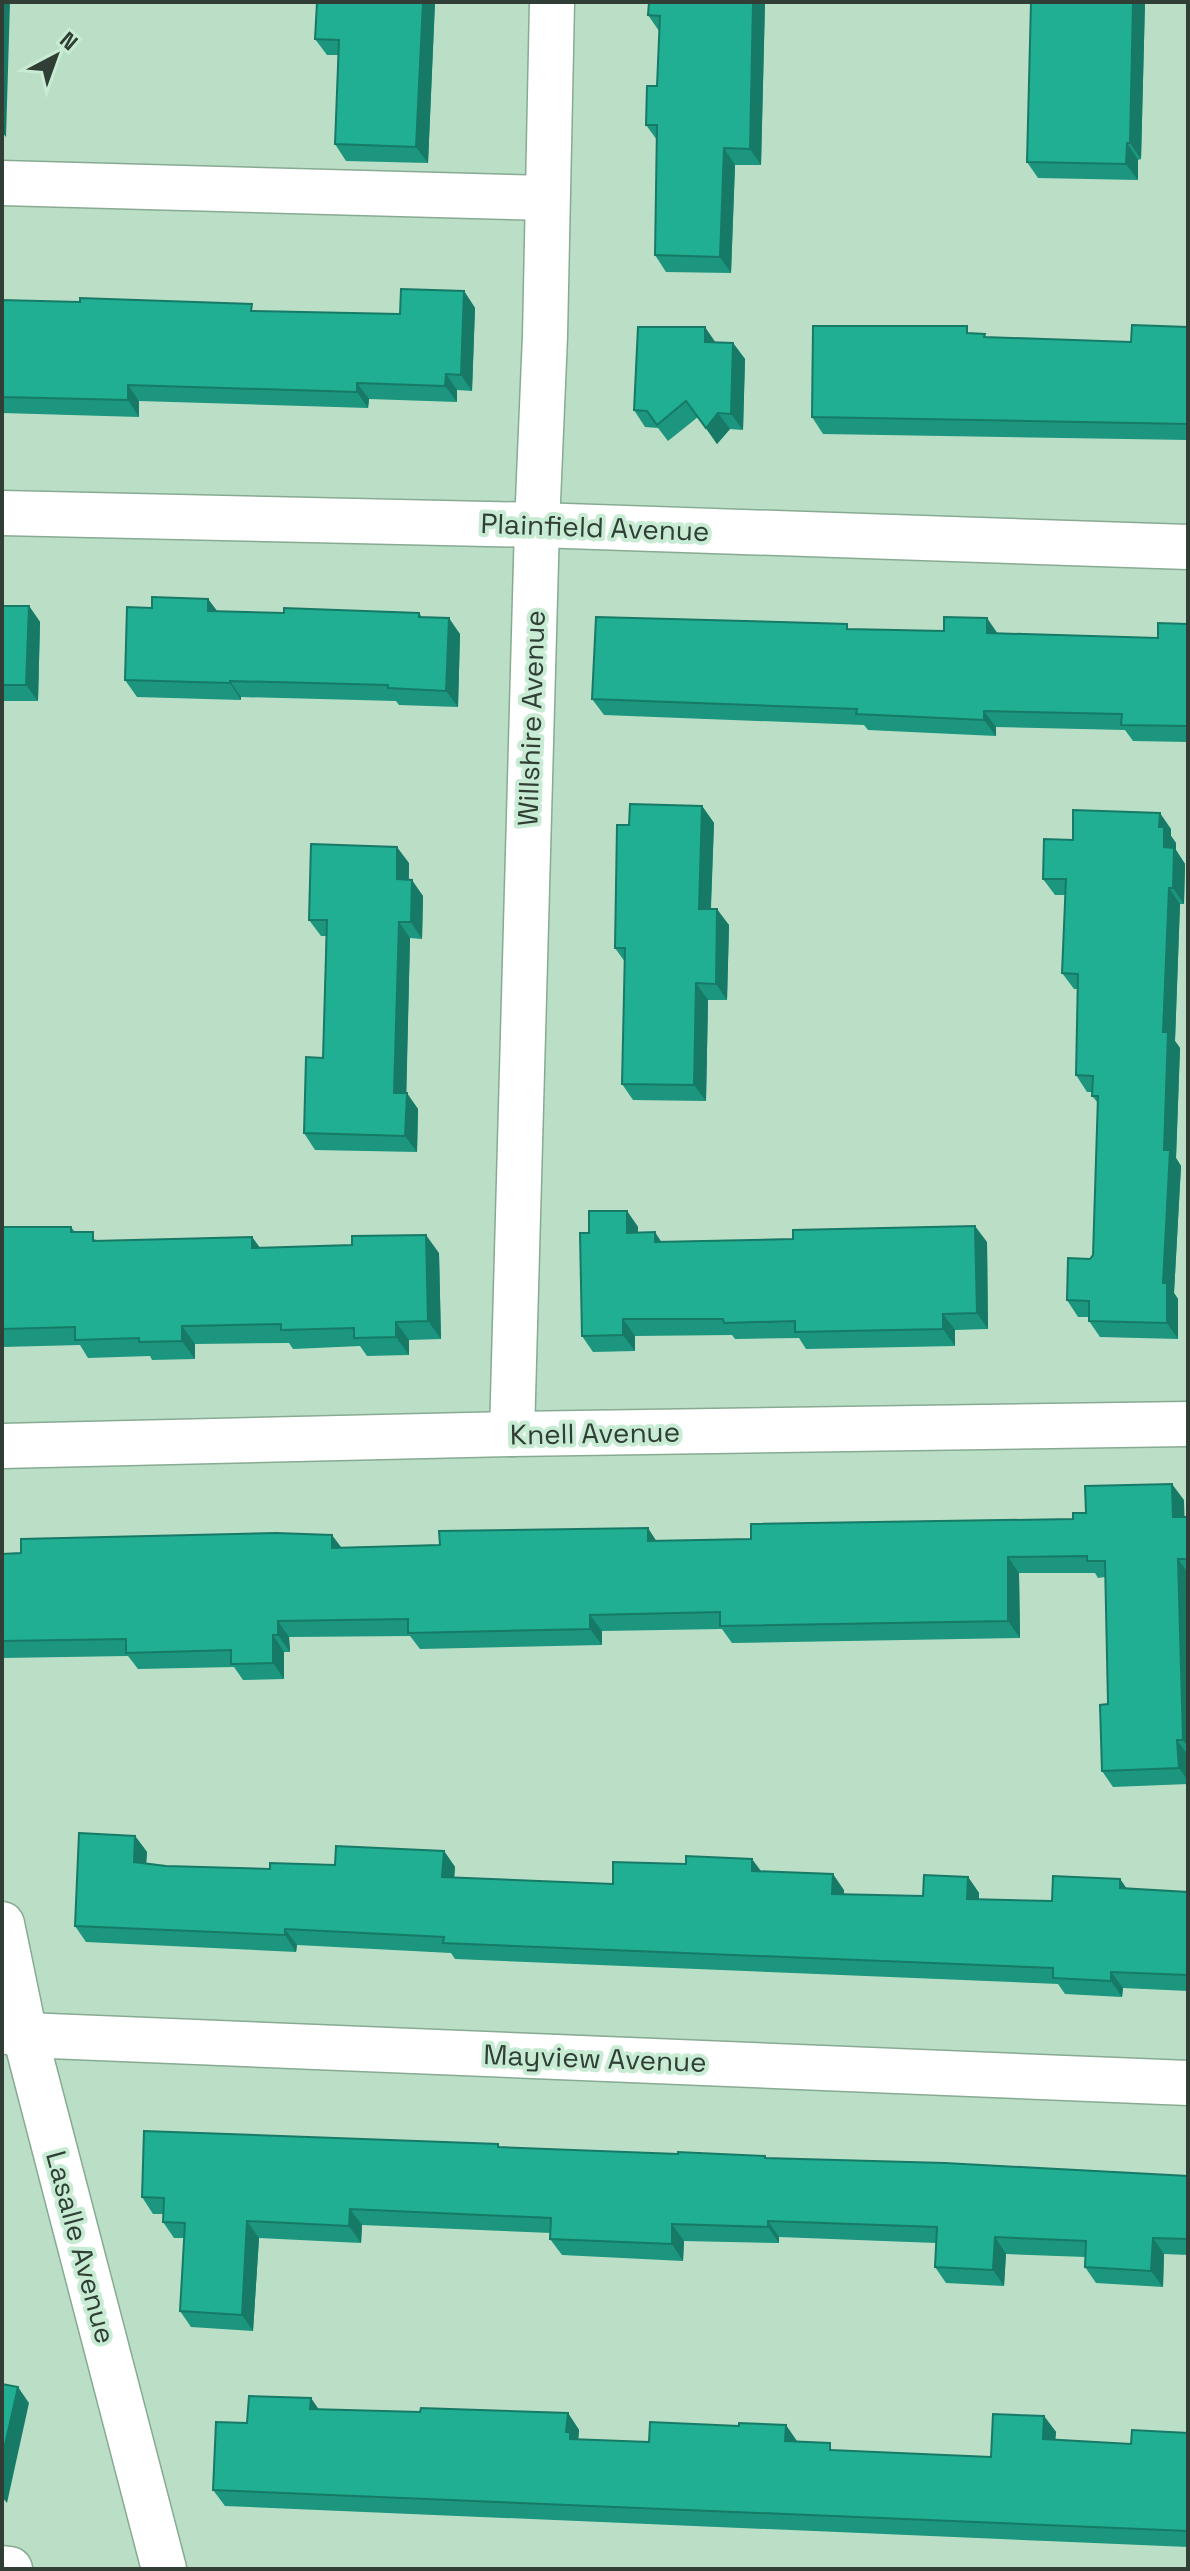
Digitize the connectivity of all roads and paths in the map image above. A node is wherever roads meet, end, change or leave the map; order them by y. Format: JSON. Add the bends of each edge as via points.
{"nodes":[{"id":1,"x":552,"y":2,"type":"edge"},
{"id":2,"x":2,"y":183,"type":"edge"},
{"id":3,"x":547,"y":198,"type":"junction"},
{"id":4,"x":2,"y":513,"type":"edge"},
{"id":5,"x":537,"y":525,"type":"junction"},
{"id":6,"x":1188,"y":547,"type":"edge"},
{"id":7,"x":1188,"y":1424,"type":"edge"},
{"id":8,"x":512,"y":1434,"type":"junction"},
{"id":9,"x":2,"y":1446,"type":"edge"},
{"id":10,"x":2,"y":1924,"type":"edge"},
{"id":11,"x":14,"y":2033,"type":"edge"},
{"id":12,"x":1188,"y":2083,"type":"edge"},
{"id":13,"x":2,"y":2568,"type":"edge"},
{"id":14,"x":10,"y":2569,"type":"edge"},
{"id":15,"x":164,"y":2569,"type":"edge"}],
"edges":[{"from":1,"to":3,"type":"street","name":"Willshire Avenue"},
{"from":2,"to":3,"type":"street"},
{"from":3,"to":5,"type":"street","name":"Willshire Avenue"},
{"from":4,"to":5,"type":"street","name":"Plainfield Avenue"},
{"from":5,"to":6,"type":"street","name":"Plainfield Avenue"},
{"from":5,"to":8,"type":"street","name":"Willshire Avenue"},
{"from":7,"to":8,"type":"street","name":"Knell Avenue"},
{"from":8,"to":9,"type":"street","name":"Knell Avenue"},
{"from":10,"to":11,"type":"street","name":"Lasalle Avenue"},
{"from":11,"to":12,"type":"street","name":"Mayview Avenue"},
{"from":11,"to":15,"type":"street","name":"Lasalle Avenue"},
{"from":13,"to":14,"type":"street"}]}
